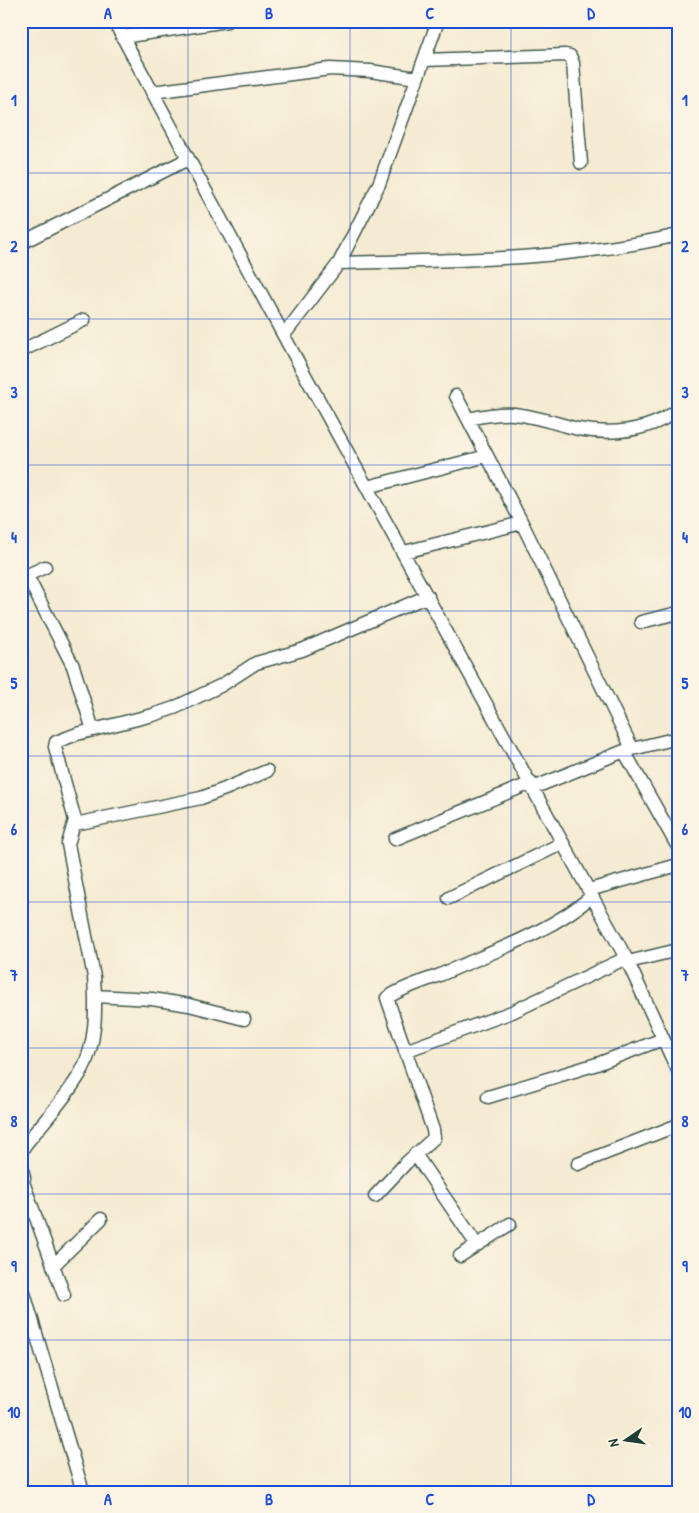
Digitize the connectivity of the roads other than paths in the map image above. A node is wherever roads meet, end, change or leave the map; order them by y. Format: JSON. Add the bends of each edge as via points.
{"nodes":[{"id":1,"x":114,"y":21,"type":"edge"},
{"id":2,"x":227,"y":21,"type":"edge"},
{"id":3,"x":423,"y":21,"type":"edge"},
{"id":4,"x":436,"y":25,"type":"edge"},
{"id":5,"x":122,"y":37,"type":"junction"},
{"id":6,"x":424,"y":60,"type":"junction"},
{"id":7,"x":417,"y":78,"type":"junction"},
{"id":8,"x":152,"y":92,"type":"junction"},
{"id":9,"x":188,"y":159,"type":"junction"},
{"id":10,"x":581,"y":164,"type":"dead end"},
{"id":11,"x":678,"y":235,"type":"edge"},
{"id":12,"x":21,"y":243,"type":"edge"},
{"id":13,"x":339,"y":263,"type":"junction"},
{"id":14,"x":84,"y":320,"type":"dead end"},
{"id":15,"x":284,"y":335,"type":"junction"},
{"id":16,"x":21,"y":351,"type":"edge"},
{"id":17,"x":456,"y":396,"type":"dead end"},
{"id":18,"x":678,"y":410,"type":"edge"},
{"id":19,"x":468,"y":419,"type":"junction"},
{"id":20,"x":488,"y":456,"type":"junction"},
{"id":21,"x":367,"y":487,"type":"junction"},
{"id":22,"x":522,"y":523,"type":"junction"},
{"id":23,"x":404,"y":552,"type":"junction"},
{"id":24,"x":45,"y":567,"type":"dead end"},
{"id":25,"x":24,"y":577,"type":"edge"},
{"id":26,"x":428,"y":596,"type":"junction"},
{"id":27,"x":678,"y":613,"type":"edge"},
{"id":28,"x":641,"y":622,"type":"dead end"},
{"id":29,"x":93,"y":730,"type":"junction"},
{"id":30,"x":678,"y":738,"type":"edge"},
{"id":31,"x":628,"y":749,"type":"junction"},
{"id":32,"x":266,"y":771,"type":"dead end"},
{"id":33,"x":532,"y":785,"type":"junction"},
{"id":34,"x":75,"y":824,"type":"junction"},
{"id":35,"x":395,"y":839,"type":"dead end"},
{"id":36,"x":563,"y":843,"type":"junction"},
{"id":37,"x":678,"y":848,"type":"edge"},
{"id":38,"x":678,"y":865,"type":"edge"},
{"id":39,"x":590,"y":893,"type":"junction"},
{"id":40,"x":449,"y":898,"type":"dead end"},
{"id":41,"x":678,"y":950,"type":"edge"},
{"id":42,"x":627,"y":960,"type":"junction"},
{"id":43,"x":95,"y":996,"type":"junction"},
{"id":44,"x":244,"y":1019,"type":"dead end"},
{"id":45,"x":663,"y":1038,"type":"junction"},
{"id":46,"x":405,"y":1051,"type":"junction"},
{"id":47,"x":675,"y":1056,"type":"edge"},
{"id":48,"x":678,"y":1070,"type":"edge"},
{"id":49,"x":488,"y":1097,"type":"dead end"},
{"id":50,"x":678,"y":1125,"type":"edge"},
{"id":51,"x":21,"y":1152,"type":"edge"},
{"id":52,"x":415,"y":1154,"type":"junction"},
{"id":53,"x":21,"y":1163,"type":"edge"},
{"id":54,"x":578,"y":1164,"type":"dead end"},
{"id":55,"x":22,"y":1182,"type":"edge"},
{"id":56,"x":375,"y":1196,"type":"dead end"},
{"id":57,"x":101,"y":1219,"type":"dead end"},
{"id":58,"x":510,"y":1224,"type":"dead end"},
{"id":59,"x":477,"y":1245,"type":"junction"},
{"id":60,"x":460,"y":1256,"type":"dead end"},
{"id":61,"x":54,"y":1266,"type":"junction"},
{"id":62,"x":21,"y":1283,"type":"edge"},
{"id":63,"x":64,"y":1295,"type":"dead end"},
{"id":64,"x":83,"y":1492,"type":"edge"}],
"edges":[{"from":1,"to":5,"type":"street"},
{"from":2,"to":5,"type":"street"},
{"from":3,"to":4,"type":"street"},
{"from":4,"to":6,"type":"street"},
{"from":5,"to":8,"type":"street"},
{"from":6,"to":7,"type":"street"},
{"from":6,"to":10,"type":"street","via":[[570,56]]},
{"from":7,"to":8,"type":"street","via":[[330,69]]},
{"from":7,"to":13,"type":"street","via":[[379,184]]},
{"from":8,"to":9,"type":"street"},
{"from":9,"to":12,"type":"street"},
{"from":9,"to":15,"type":"street"},
{"from":11,"to":13,"type":"street","via":[[600,250],[505,258]]},
{"from":13,"to":15,"type":"street"},
{"from":14,"to":16,"type":"street"},
{"from":15,"to":21,"type":"street"},
{"from":17,"to":19,"type":"street"},
{"from":18,"to":19,"type":"street","via":[[655,424],[601,432],[515,414]]},
{"from":19,"to":20,"type":"street"},
{"from":20,"to":21,"type":"street"},
{"from":20,"to":22,"type":"street"},
{"from":21,"to":23,"type":"street"},
{"from":22,"to":23,"type":"street"},
{"from":22,"to":31,"type":"street"},
{"from":23,"to":26,"type":"street"},
{"from":24,"to":25,"type":"street"},
{"from":25,"to":29,"type":"street","via":[[73,666]]},
{"from":26,"to":29,"type":"street","via":[[302,650],[256,663],[222,686],[174,708]]},
{"from":26,"to":33,"type":"street"},
{"from":27,"to":28,"type":"street"},
{"from":29,"to":34,"type":"street","via":[[55,744]]},
{"from":30,"to":31,"type":"street"},
{"from":31,"to":33,"type":"street"},
{"from":31,"to":37,"type":"street"},
{"from":32,"to":34,"type":"street","via":[[202,798]]},
{"from":33,"to":35,"type":"street"},
{"from":33,"to":36,"type":"street"},
{"from":34,"to":43,"type":"street","via":[[68,844],[89,947]]},
{"from":36,"to":39,"type":"street"},
{"from":36,"to":40,"type":"street"},
{"from":38,"to":39,"type":"street"},
{"from":39,"to":42,"type":"street"},
{"from":39,"to":46,"type":"street","via":[[578,908],[562,918],[388,998]]},
{"from":41,"to":42,"type":"street"},
{"from":42,"to":45,"type":"street"},
{"from":42,"to":46,"type":"street","via":[[512,1012]]},
{"from":43,"to":44,"type":"street","via":[[152,998]]},
{"from":43,"to":51,"type":"street","via":[[92,1043],[82,1071]]},
{"from":45,"to":47,"type":"street"},
{"from":45,"to":49,"type":"street","via":[[597,1064]]},
{"from":46,"to":52,"type":"street","via":[[434,1134],[430,1143]]},
{"from":47,"to":48,"type":"street"},
{"from":50,"to":54,"type":"street"},
{"from":52,"to":56,"type":"street"},
{"from":52,"to":59,"type":"street"},
{"from":53,"to":55,"type":"street"},
{"from":55,"to":61,"type":"street"},
{"from":57,"to":61,"type":"street"},
{"from":58,"to":59,"type":"street"},
{"from":59,"to":60,"type":"street"},
{"from":61,"to":63,"type":"street"},
{"from":62,"to":64,"type":"street"}]}
